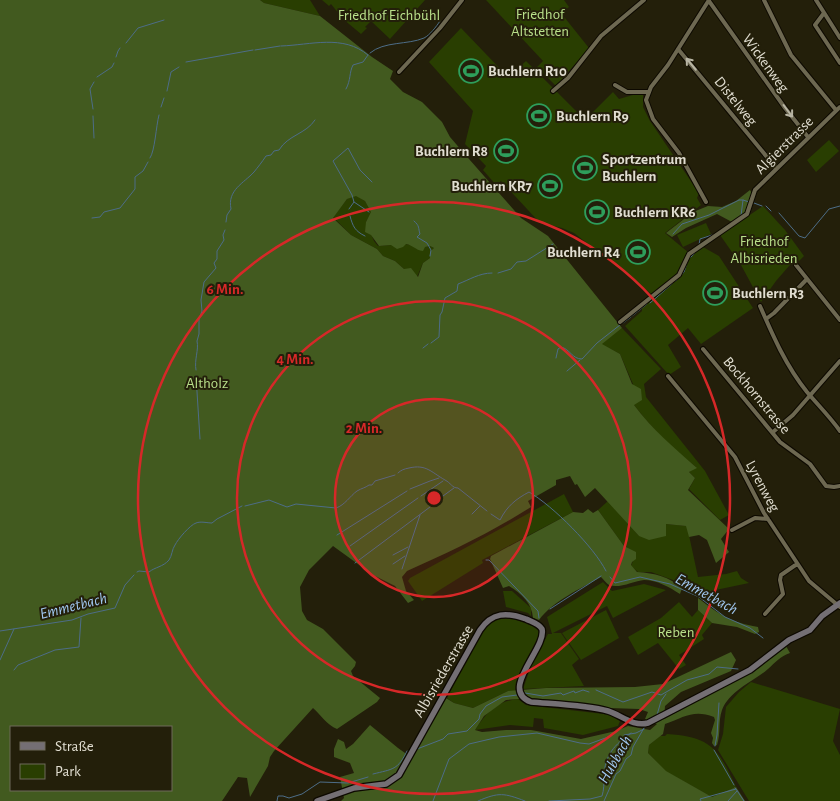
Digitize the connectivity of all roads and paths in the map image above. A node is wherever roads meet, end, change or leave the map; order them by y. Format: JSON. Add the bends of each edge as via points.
{"nodes":[{"id":1,"x":462,"y":0,"type":"edge"},
{"id":2,"x":644,"y":0,"type":"edge"},
{"id":3,"x":709,"y":0,"type":"edge"},
{"id":4,"x":764,"y":0,"type":"edge"},
{"id":5,"x":816,"y":0,"type":"edge"},
{"id":6,"x":824,"y":13,"type":"junction"},
{"id":7,"x":840,"y":38,"type":"edge"},
{"id":8,"x":678,"y":49,"type":"junction"},
{"id":9,"x":840,"y":63,"type":"edge"},
{"id":10,"x":398,"y":72,"type":"dead end"},
{"id":11,"x":615,"y":85,"type":"dead end"},
{"id":12,"x":553,"y":91,"type":"dead end"},
{"id":13,"x":648,"y":92,"type":"junction"},
{"id":14,"x":838,"y":108,"type":"edge"},
{"id":15,"x":808,"y":137,"type":"junction"},
{"id":16,"x":776,"y":168,"type":"junction"},
{"id":17,"x":706,"y":202,"type":"dead end"},
{"id":18,"x":796,"y":265,"type":"dead end"},
{"id":19,"x":807,"y":279,"type":"junction"},
{"id":20,"x":760,"y":306,"type":"dead end"},
{"id":21,"x":766,"y":319,"type":"junction"},
{"id":22,"x":840,"y":320,"type":"edge"},
{"id":23,"x":620,"y":322,"type":"dead end"},
{"id":24,"x":703,"y":349,"type":"dead end"},
{"id":25,"x":840,"y":361,"type":"edge"},
{"id":26,"x":668,"y":376,"type":"dead end"},
{"id":27,"x":810,"y":396,"type":"junction"},
{"id":28,"x":840,"y":431,"type":"edge"},
{"id":29,"x":773,"y":432,"type":"junction"},
{"id":30,"x":840,"y":486,"type":"edge"},
{"id":31,"x":768,"y":519,"type":"junction"},
{"id":32,"x":732,"y":530,"type":"dead end"},
{"id":33,"x":797,"y":564,"type":"junction"},
{"id":34,"x":839,"y":605,"type":"edge"},
{"id":35,"x":765,"y":614,"type":"dead end"},
{"id":36,"x":317,"y":801,"type":"edge"}],
"edges":[{"from":1,"to":10,"type":"street"},
{"from":2,"to":12,"type":"street","via":[[601,36],[568,78]]},
{"from":3,"to":8,"type":"street"},
{"from":3,"to":15,"type":"street","name":"Wickenweg","one_way":true},
{"from":4,"to":14,"type":"street","via":[[791,55]]},
{"from":5,"to":6,"type":"street"},
{"from":6,"to":7,"type":"street"},
{"from":6,"to":9,"type":"street","via":[[815,25]]},
{"from":8,"to":13,"type":"street"},
{"from":16,"to":8,"type":"street","name":"Distelweg","one_way":true},
{"from":11,"to":13,"type":"street","via":[[627,92]]},
{"from":13,"to":17,"type":"street","via":[[646,100],[650,113]]},
{"from":14,"to":15,"type":"street","name":"Algierstrasse"},
{"from":15,"to":16,"type":"street","name":"Algierstrasse"},
{"from":16,"to":23,"type":"street","name":"Algierstrasse","via":[[754,192],[747,214],[689,254],[679,275]]},
{"from":18,"to":19,"type":"street"},
{"from":19,"to":21,"type":"street"},
{"from":19,"to":22,"type":"street"},
{"from":20,"to":21,"type":"street"},
{"from":21,"to":27,"type":"street","via":[[782,355]]},
{"from":24,"to":29,"type":"street","name":"Bockhornstrasse"},
{"from":25,"to":27,"type":"street"},
{"from":26,"to":31,"type":"street","name":"Lyrenweg","via":[[735,458]]},
{"from":27,"to":28,"type":"street"},
{"from":27,"to":29,"type":"street"},
{"from":29,"to":30,"type":"street","name":"Bockhornstrasse","via":[[787,448],[810,464],[826,486]]},
{"from":31,"to":32,"type":"street","via":[[755,518]]},
{"from":31,"to":33,"type":"street","name":"Lyrenweg"},
{"from":33,"to":34,"type":"street","name":"Lyrenweg","via":[[809,581]]},
{"from":33,"to":35,"type":"street","via":[[781,575],[784,594]]},
{"from":34,"to":36,"type":"main road","name":"Albisriederstrasse","via":[[822,616],[810,630],[789,640],[750,670],[642,725],[606,711],[526,700],[521,694],[520,683],[542,639],[542,629],[517,615],[496,615],[480,630],[396,778],[386,784],[354,788]]}]}
